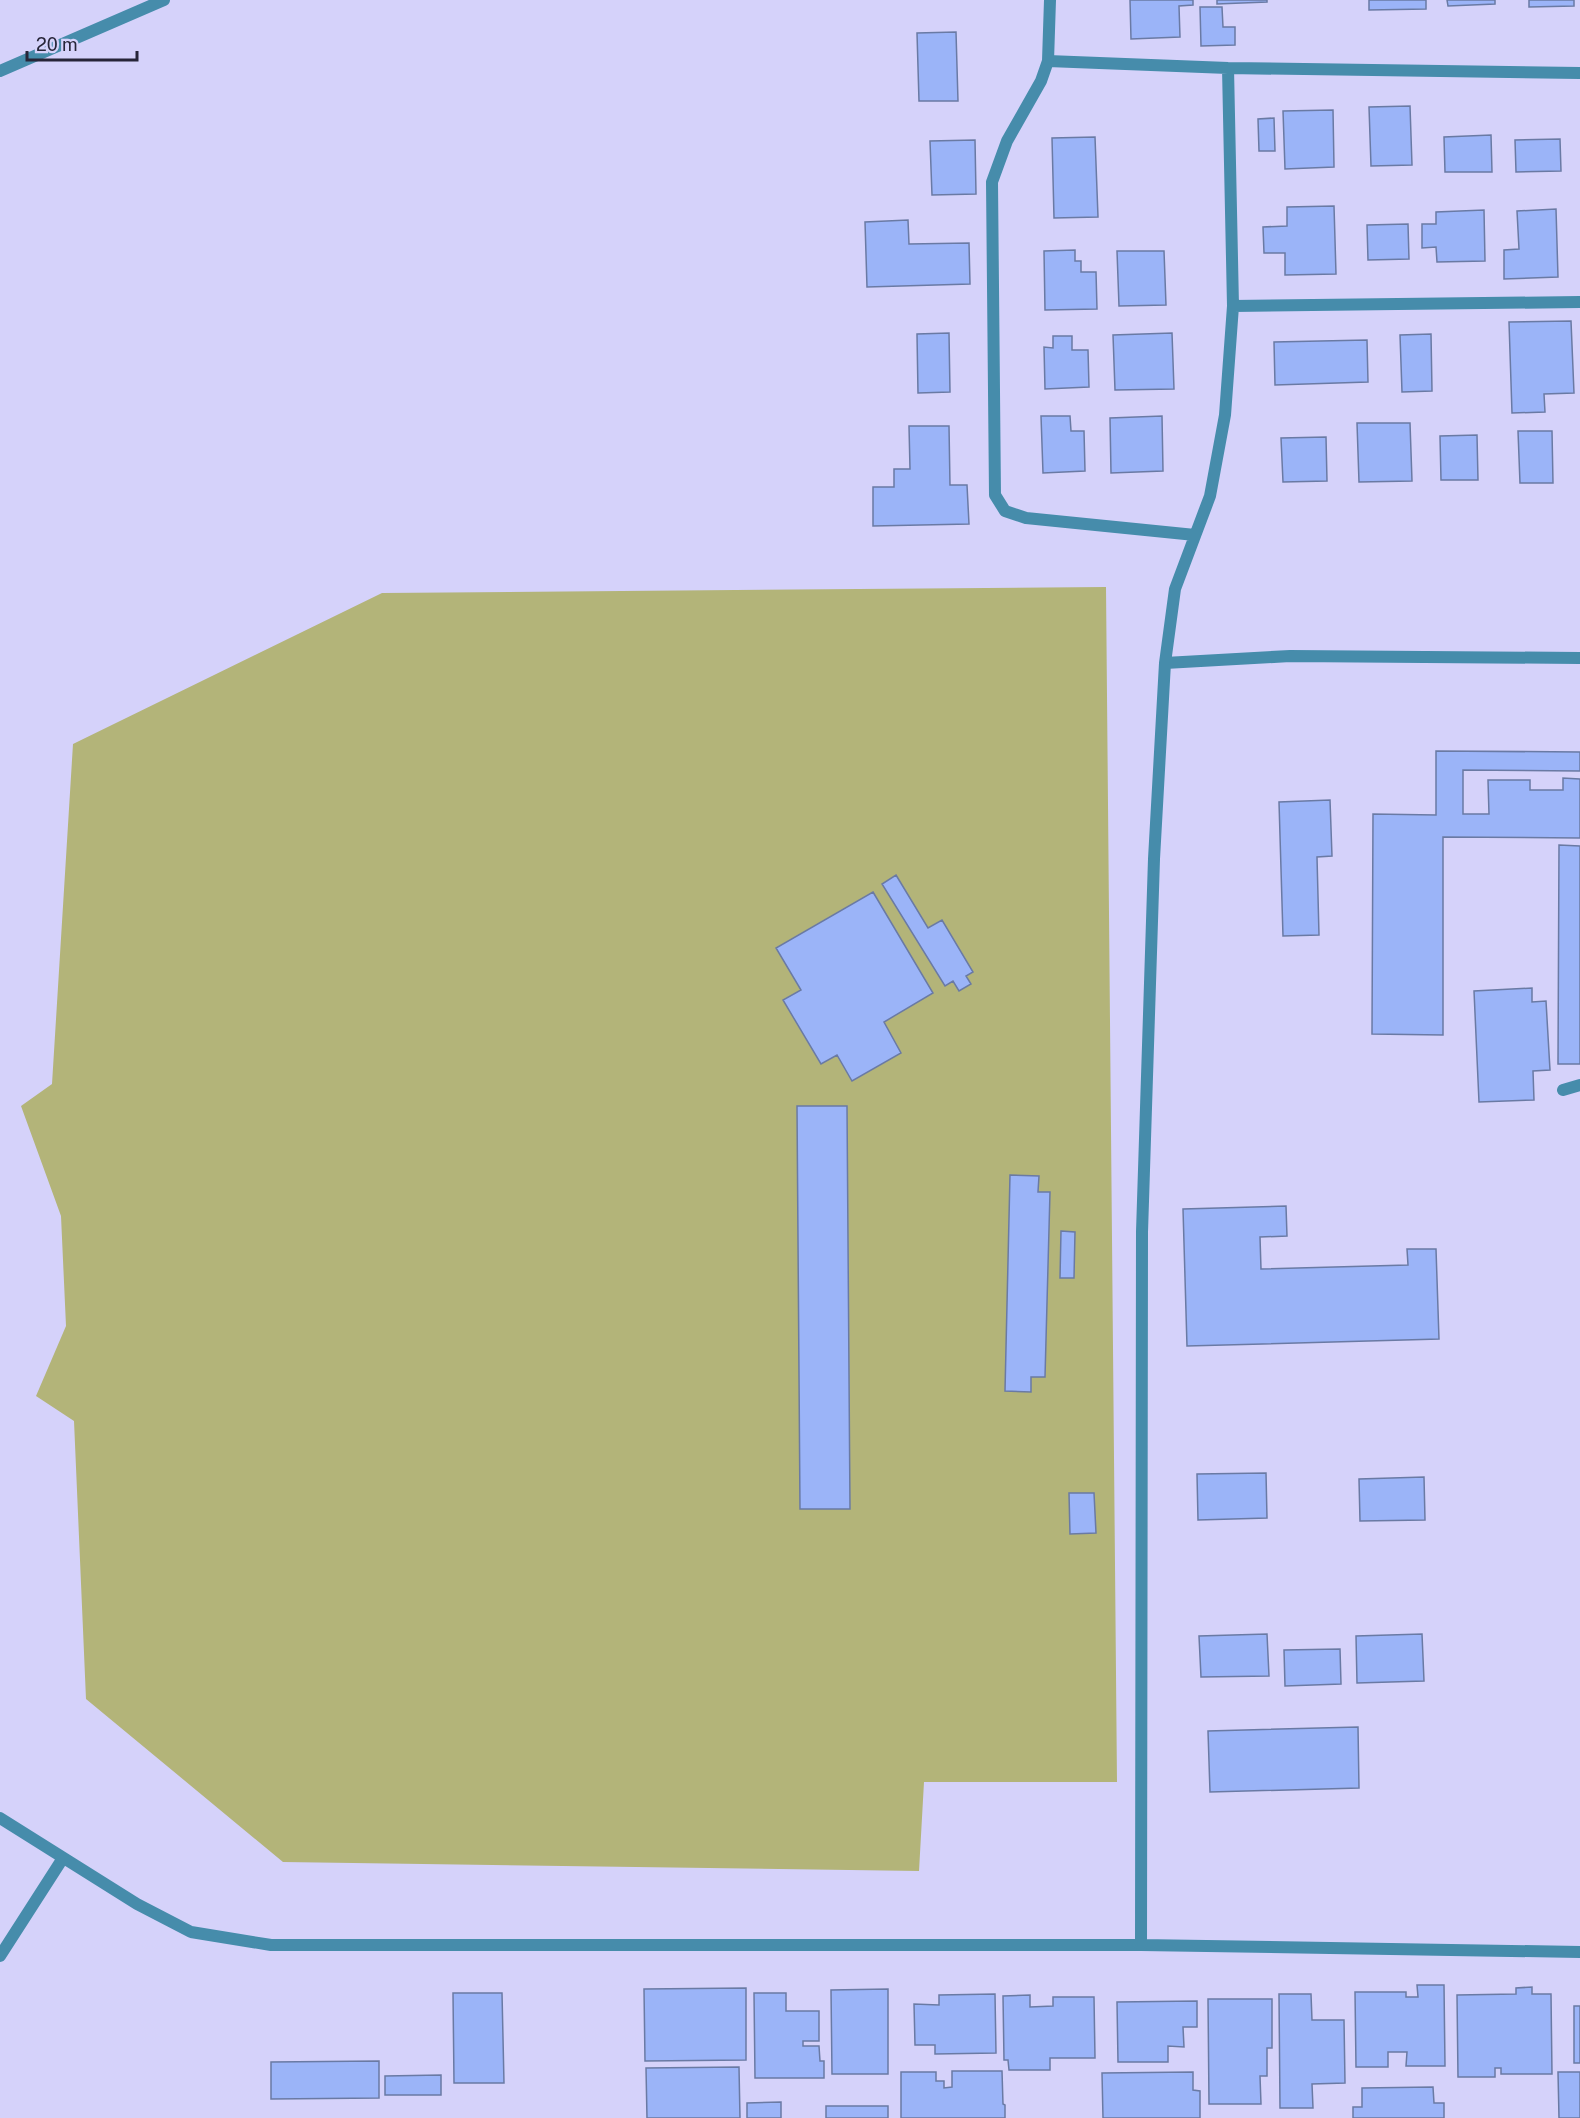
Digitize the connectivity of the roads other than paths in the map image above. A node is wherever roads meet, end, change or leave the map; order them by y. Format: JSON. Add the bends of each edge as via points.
{"nodes":[{"id":1,"x":164,"y":0,"type":"edge"},
{"id":2,"x":1050,"y":0,"type":"edge"},
{"id":3,"x":1048,"y":61,"type":"junction"},
{"id":4,"x":1228,"y":68,"type":"junction"},
{"id":5,"x":0,"y":71,"type":"edge"},
{"id":6,"x":1580,"y":73,"type":"edge"},
{"id":7,"x":1580,"y":302,"type":"edge"},
{"id":8,"x":1233,"y":306,"type":"junction"},
{"id":9,"x":1195,"y":535,"type":"junction"},
{"id":10,"x":1580,"y":658,"type":"edge"},
{"id":11,"x":1165,"y":663,"type":"junction"},
{"id":12,"x":1580,"y":1085,"type":"edge"},
{"id":13,"x":1563,"y":1090,"type":"dead end"},
{"id":14,"x":0,"y":1818,"type":"edge"},
{"id":15,"x":63,"y":1858,"type":"junction"},
{"id":16,"x":1141,"y":1944,"type":"junction"},
{"id":17,"x":1580,"y":1952,"type":"edge"},
{"id":18,"x":0,"y":1956,"type":"edge"}],
"edges":[{"from":1,"to":5,"type":"street"},
{"from":2,"to":3,"type":"street"},
{"from":3,"to":4,"type":"street"},
{"from":3,"to":9,"type":"street","via":[[1041,81],[1006,141],[992,182],[995,495],[1005,511],[1026,518]]},
{"from":4,"to":6,"type":"street"},
{"from":4,"to":8,"type":"street"},
{"from":7,"to":8,"type":"street"},
{"from":8,"to":9,"type":"street","via":[[1225,415],[1210,496]]},
{"from":9,"to":11,"type":"street","via":[[1175,588]]},
{"from":10,"to":11,"type":"street","via":[[1290,656]]},
{"from":11,"to":16,"type":"street","via":[[1142,1232]]},
{"from":12,"to":13,"type":"street"},
{"from":14,"to":15,"type":"street"},
{"from":15,"to":16,"type":"street","via":[[191,1932],[272,1945]]},
{"from":15,"to":18,"type":"street"},
{"from":16,"to":17,"type":"street"}]}
